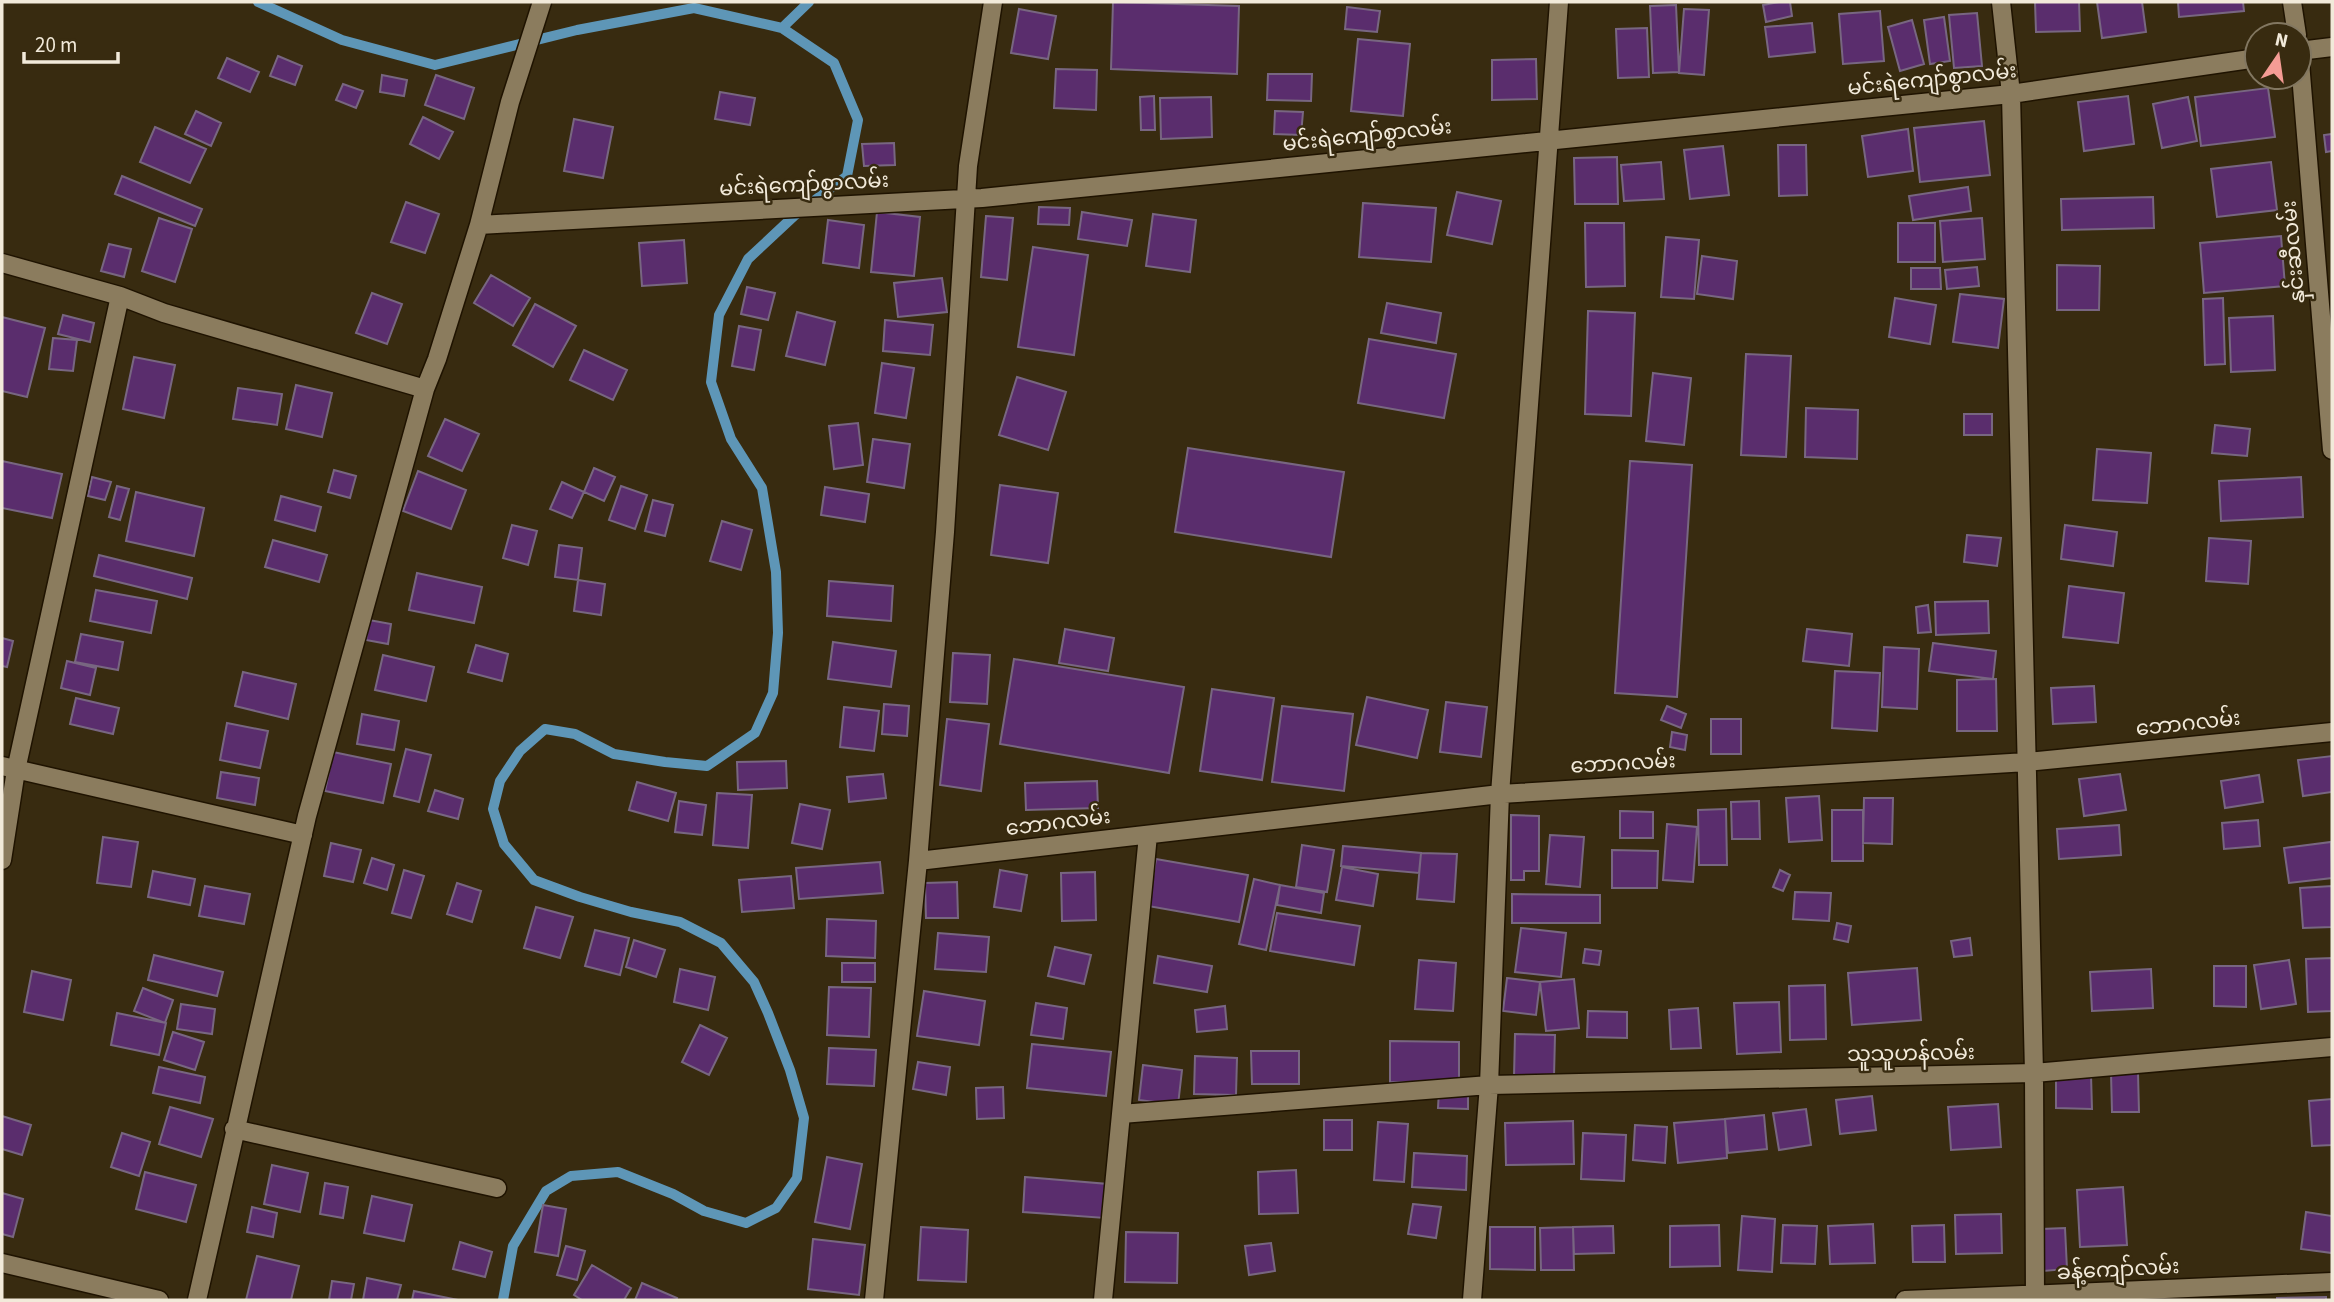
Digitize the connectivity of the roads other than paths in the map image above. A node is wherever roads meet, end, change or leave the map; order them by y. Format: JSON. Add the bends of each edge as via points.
{"nodes":[{"id":1,"x":993,"y":2,"type":"edge"},
{"id":2,"x":1559,"y":2,"type":"edge"},
{"id":3,"x":2001,"y":2,"type":"edge"},
{"id":4,"x":2292,"y":2,"type":"edge"},
{"id":5,"x":542,"y":4,"type":"edge"},
{"id":6,"x":2295,"y":21,"type":"edge"},
{"id":7,"x":2332,"y":47,"type":"edge"},
{"id":8,"x":2313,"y":49,"type":"edge"},
{"id":9,"x":2243,"y":60,"type":"edge"},
{"id":10,"x":2302,"y":91,"type":"edge"},
{"id":11,"x":2011,"y":94,"type":"junction"},
{"id":12,"x":1550,"y":139,"type":"junction"},
{"id":13,"x":967,"y":198,"type":"junction"},
{"id":14,"x":479,"y":225,"type":"junction"},
{"id":15,"x":2,"y":263,"type":"edge"},
{"id":16,"x":120,"y":296,"type":"junction"},
{"id":17,"x":425,"y":389,"type":"junction"},
{"id":18,"x":2332,"y":450,"type":"edge"},
{"id":19,"x":2332,"y":732,"type":"edge"},
{"id":20,"x":2027,"y":762,"type":"junction"},
{"id":21,"x":9,"y":768,"type":"edge"},
{"id":22,"x":1500,"y":794,"type":"junction"},
{"id":23,"x":303,"y":835,"type":"junction"},
{"id":24,"x":1148,"y":835,"type":"junction"},
{"id":25,"x":2,"y":860,"type":"edge"},
{"id":26,"x":918,"y":861,"type":"junction"},
{"id":27,"x":2332,"y":1047,"type":"edge"},
{"id":28,"x":2034,"y":1073,"type":"junction"},
{"id":29,"x":1489,"y":1084,"type":"junction"},
{"id":30,"x":1121,"y":1114,"type":"junction"},
{"id":31,"x":234,"y":1129,"type":"junction"},
{"id":32,"x":497,"y":1188,"type":"dead end"},
{"id":33,"x":2,"y":1263,"type":"edge"},
{"id":34,"x":2332,"y":1282,"type":"edge"},
{"id":35,"x":2035,"y":1298,"type":"edge"},
{"id":36,"x":159,"y":1300,"type":"edge"},
{"id":37,"x":197,"y":1300,"type":"edge"},
{"id":38,"x":874,"y":1300,"type":"edge"},
{"id":39,"x":1102,"y":1300,"type":"edge"},
{"id":40,"x":1472,"y":1300,"type":"edge"},
{"id":41,"x":1905,"y":1300,"type":"edge"}],
"edges":[{"from":1,"to":13,"type":"street"},
{"from":2,"to":12,"type":"street"},
{"from":3,"to":11,"type":"street"},
{"from":4,"to":6,"type":"street"},
{"from":5,"to":14,"type":"street","via":[[510,102]]},
{"from":7,"to":8,"type":"street"},
{"from":9,"to":11,"type":"street","name":"မင်းရဲကျော်စွာလမ်း"},
{"from":10,"to":18,"type":"street","name":"နှင်းဆီလမ်း"},
{"from":11,"to":12,"type":"street","name":"မင်းရဲကျော်စွာလမ်း"},
{"from":11,"to":20,"type":"street"},
{"from":12,"to":13,"type":"street","name":"မင်းရဲကျော်စွာလမ်း"},
{"from":12,"to":22,"type":"street"},
{"from":13,"to":14,"type":"street","name":"မင်းရဲကျော်စွာလမ်း"},
{"from":13,"to":26,"type":"street"},
{"from":14,"to":17,"type":"street"},
{"from":15,"to":16,"type":"street"},
{"from":16,"to":17,"type":"street"},
{"from":16,"to":21,"type":"street"},
{"from":17,"to":23,"type":"street"},
{"from":19,"to":20,"type":"street","name":"ဘောဂလမ်း"},
{"from":20,"to":22,"type":"street","name":"ဘောဂလမ်း"},
{"from":20,"to":28,"type":"street"},
{"from":21,"to":23,"type":"street"},
{"from":21,"to":25,"type":"street"},
{"from":22,"to":24,"type":"street","name":"ဘောဂလမ်း"},
{"from":22,"to":29,"type":"street"},
{"from":23,"to":31,"type":"street"},
{"from":24,"to":26,"type":"street","name":"ဘောဂလမ်း"},
{"from":24,"to":30,"type":"street"},
{"from":26,"to":38,"type":"street"},
{"from":27,"to":28,"type":"street","name":"သူသူဟန်လမ်း"},
{"from":28,"to":29,"type":"street","name":"သူသူဟန်လမ်း"},
{"from":28,"to":35,"type":"street"},
{"from":29,"to":30,"type":"street","name":"သူသူဟန်လမ်း"},
{"from":29,"to":40,"type":"street"},
{"from":30,"to":39,"type":"street"},
{"from":31,"to":32,"type":"street"},
{"from":31,"to":37,"type":"street"},
{"from":33,"to":36,"type":"street"},
{"from":34,"to":35,"type":"street","name":"ခန့်ကျော်လမ်း"},
{"from":35,"to":41,"type":"street","name":"ခန့်ကျော်လမ်း"}]}
